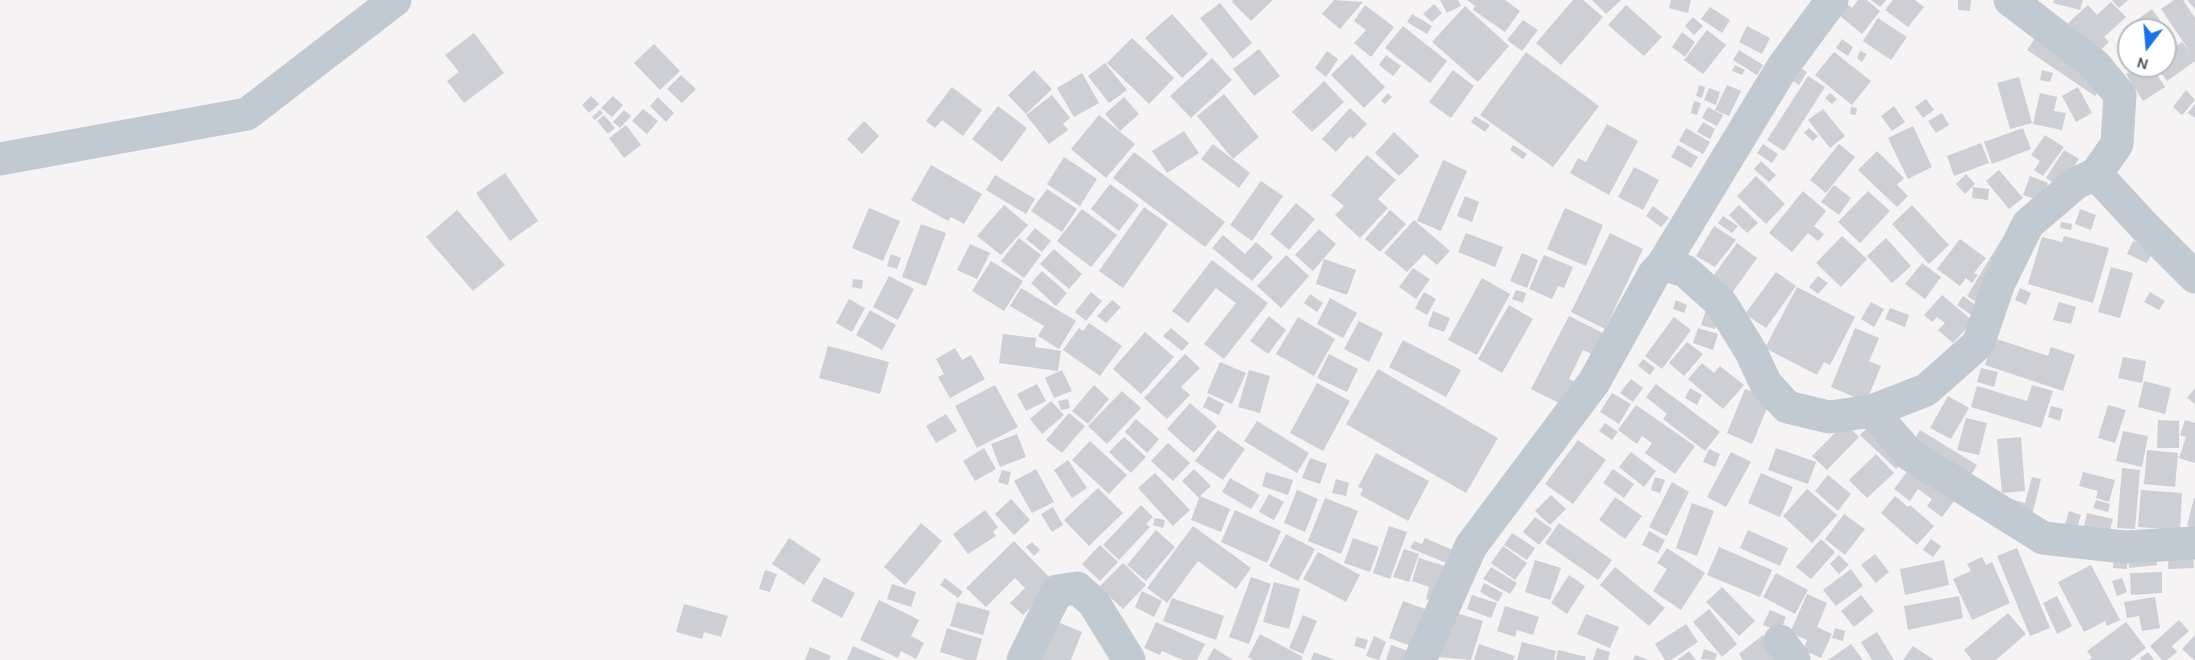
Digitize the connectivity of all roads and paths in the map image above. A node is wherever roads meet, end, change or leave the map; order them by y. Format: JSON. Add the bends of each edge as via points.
{"nodes":[{"id":1,"x":395,"y":0,"type":"edge"},
{"id":2,"x":1832,"y":0,"type":"edge"},
{"id":3,"x":2010,"y":0,"type":"edge"},
{"id":4,"x":0,"y":159,"type":"edge"},
{"id":5,"x":2096,"y":174,"type":"junction"},
{"id":6,"x":1663,"y":264,"type":"junction"},
{"id":7,"x":2195,"y":277,"type":"edge"},
{"id":8,"x":1872,"y":411,"type":"junction"},
{"id":9,"x":2195,"y":543,"type":"edge"},
{"id":10,"x":1023,"y":660,"type":"edge"},
{"id":11,"x":1129,"y":660,"type":"edge"},
{"id":12,"x":1420,"y":660,"type":"edge"}],
"edges":[{"from":1,"to":4,"type":"street","via":[[247,114]]},
{"from":2,"to":6,"type":"street","via":[[1782,68]]},
{"from":3,"to":5,"type":"street","via":[[2095,65],[2120,95],[2117,144]]},
{"from":5,"to":7,"type":"street"},
{"from":5,"to":8,"type":"street","via":[[2076,183],[2028,224],[1999,283],[1978,344],[1926,390]]},
{"from":6,"to":8,"type":"street","via":[[1685,271],[1721,303],[1766,384],[1787,406],[1829,417]]},
{"from":6,"to":12,"type":"street","via":[[1594,382],[1471,546]]},
{"from":8,"to":9,"type":"street","via":[[1909,454],[2043,538],[2124,547]]},
{"from":10,"to":11,"type":"street","via":[[1057,591],[1077,588],[1094,603]]}]}
